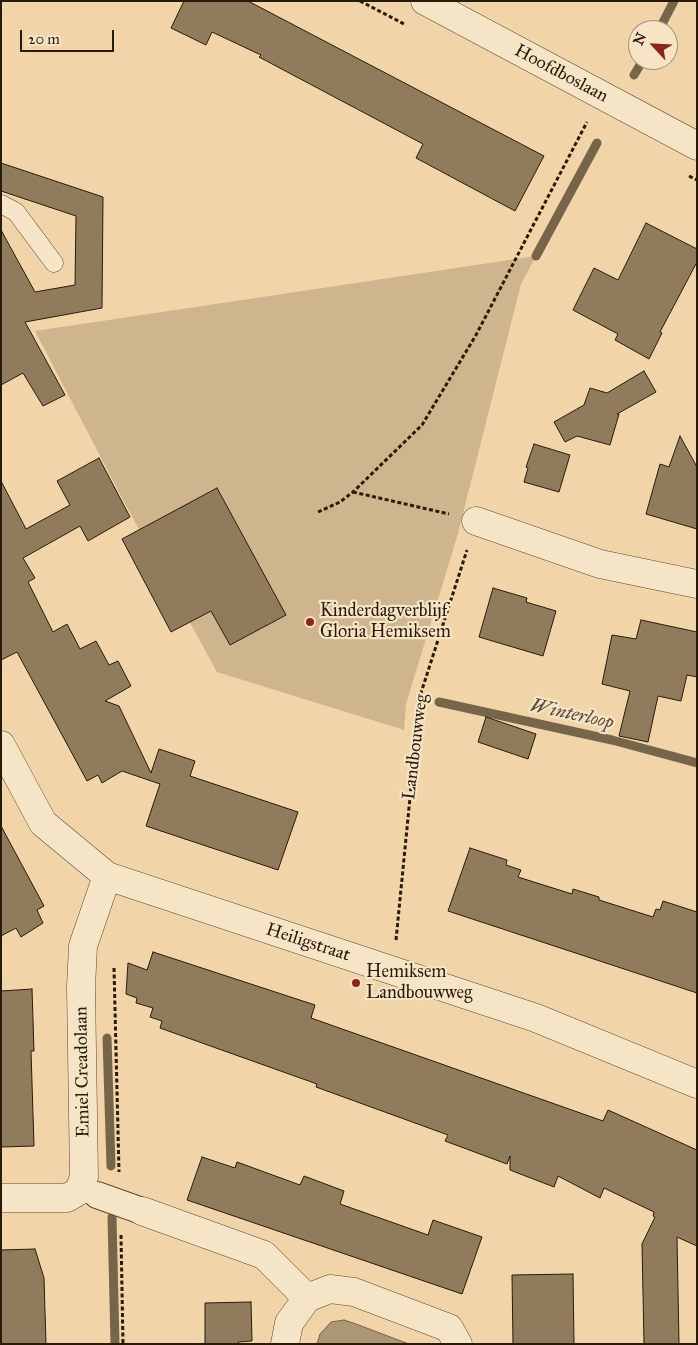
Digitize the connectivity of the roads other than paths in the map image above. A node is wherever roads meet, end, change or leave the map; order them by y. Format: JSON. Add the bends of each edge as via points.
{"nodes":[{"id":1,"x":425,"y":1,"type":"edge"},
{"id":2,"x":697,"y":146,"type":"edge"},
{"id":3,"x":1,"y":204,"type":"edge"},
{"id":4,"x":54,"y":263,"type":"dead end"},
{"id":5,"x":476,"y":521,"type":"road end"},
{"id":6,"x":697,"y":584,"type":"edge"},
{"id":7,"x":1,"y":745,"type":"edge"},
{"id":8,"x":107,"y":876,"type":"junction"},
{"id":9,"x":697,"y":1084,"type":"edge"},
{"id":10,"x":1,"y":1198,"type":"edge"},
{"id":11,"x":110,"y":1200,"type":"junction"},
{"id":12,"x":307,"y":1298,"type":"junction"},
{"id":13,"x":285,"y":1344,"type":"edge"},
{"id":14,"x":458,"y":1344,"type":"edge"}],
"edges":[{"from":1,"to":2,"type":"street","name":"Hoofdboslaan"},
{"from":3,"to":4,"type":"lane","via":[[16,212]]},
{"from":5,"to":6,"type":"street","via":[[600,564]]},
{"from":7,"to":8,"type":"street","name":"Heiligstraat","via":[[43,823]]},
{"from":8,"to":9,"type":"street","name":"Heiligstraat","via":[[536,1018]]},
{"from":8,"to":11,"type":"street","name":"Emiel Creadolaan","via":[[83,946],[81,987],[84,1177]]},
{"from":10,"to":11,"type":"street"},
{"from":11,"to":12,"type":"street","via":[[264,1255]]},
{"from":12,"to":13,"type":"street","via":[[289,1323]]},
{"from":12,"to":14,"type":"street","via":[[330,1289],[354,1292],[449,1328]]}]}
